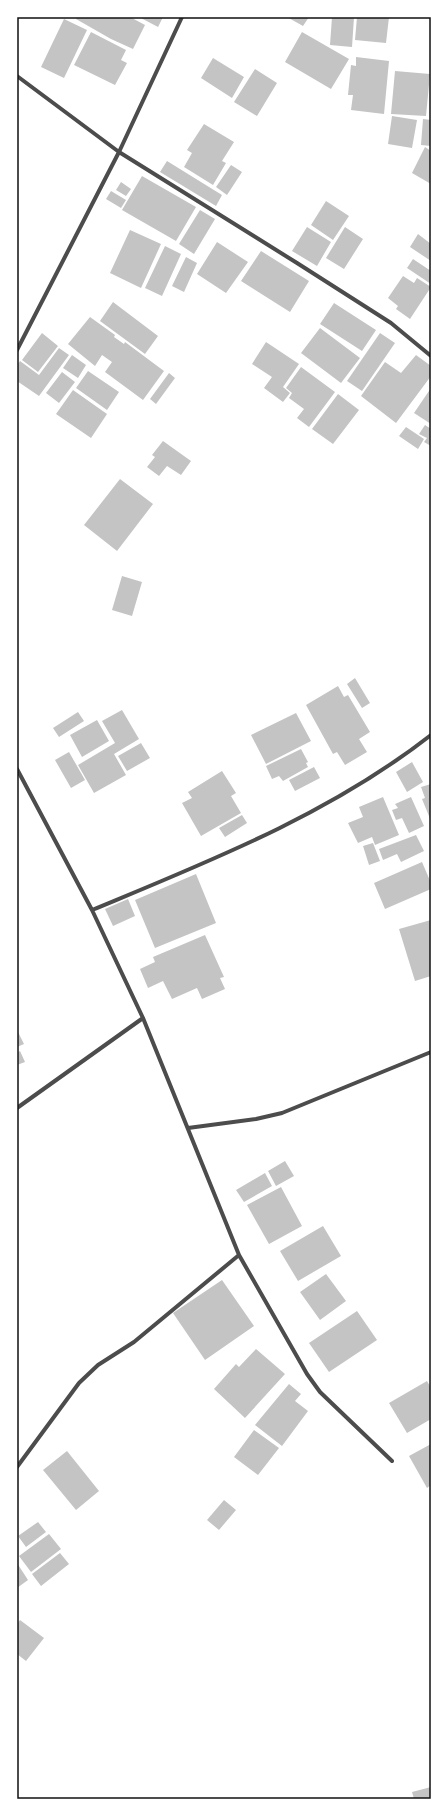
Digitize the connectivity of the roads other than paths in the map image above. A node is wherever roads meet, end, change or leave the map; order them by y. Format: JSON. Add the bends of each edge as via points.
{"nodes":[{"id":1,"x":182,"y":17,"type":"edge"},
{"id":2,"x":17,"y":76,"type":"edge"},
{"id":3,"x":119,"y":152,"type":"junction"},
{"id":4,"x":17,"y":350,"type":"edge"},
{"id":5,"x":431,"y":356,"type":"edge"},
{"id":6,"x":431,"y":735,"type":"edge"},
{"id":7,"x":17,"y":769,"type":"edge"},
{"id":8,"x":92,"y":910,"type":"junction"},
{"id":9,"x":143,"y":1018,"type":"junction"},
{"id":10,"x":431,"y":1052,"type":"edge"},
{"id":11,"x":17,"y":1108,"type":"edge"},
{"id":12,"x":188,"y":1128,"type":"junction"},
{"id":13,"x":239,"y":1255,"type":"junction"},
{"id":14,"x":392,"y":1461,"type":"dead end"},
{"id":15,"x":17,"y":1467,"type":"edge"}],
"edges":[{"from":1,"to":3,"type":"street"},
{"from":2,"to":3,"type":"street"},
{"from":3,"to":4,"type":"street"},
{"from":3,"to":5,"type":"street","via":[[391,323]]},
{"from":6,"to":8,"type":"street","via":[[397,761],[318,809],[212,861]]},
{"from":7,"to":8,"type":"street"},
{"from":8,"to":9,"type":"street"},
{"from":9,"to":11,"type":"street"},
{"from":9,"to":12,"type":"street"},
{"from":10,"to":12,"type":"street","via":[[282,1113]]},
{"from":12,"to":13,"type":"street"},
{"from":13,"to":14,"type":"street","via":[[307,1374],[320,1392]]},
{"from":13,"to":15,"type":"street","via":[[134,1342],[98,1365],[79,1384]]}]}
